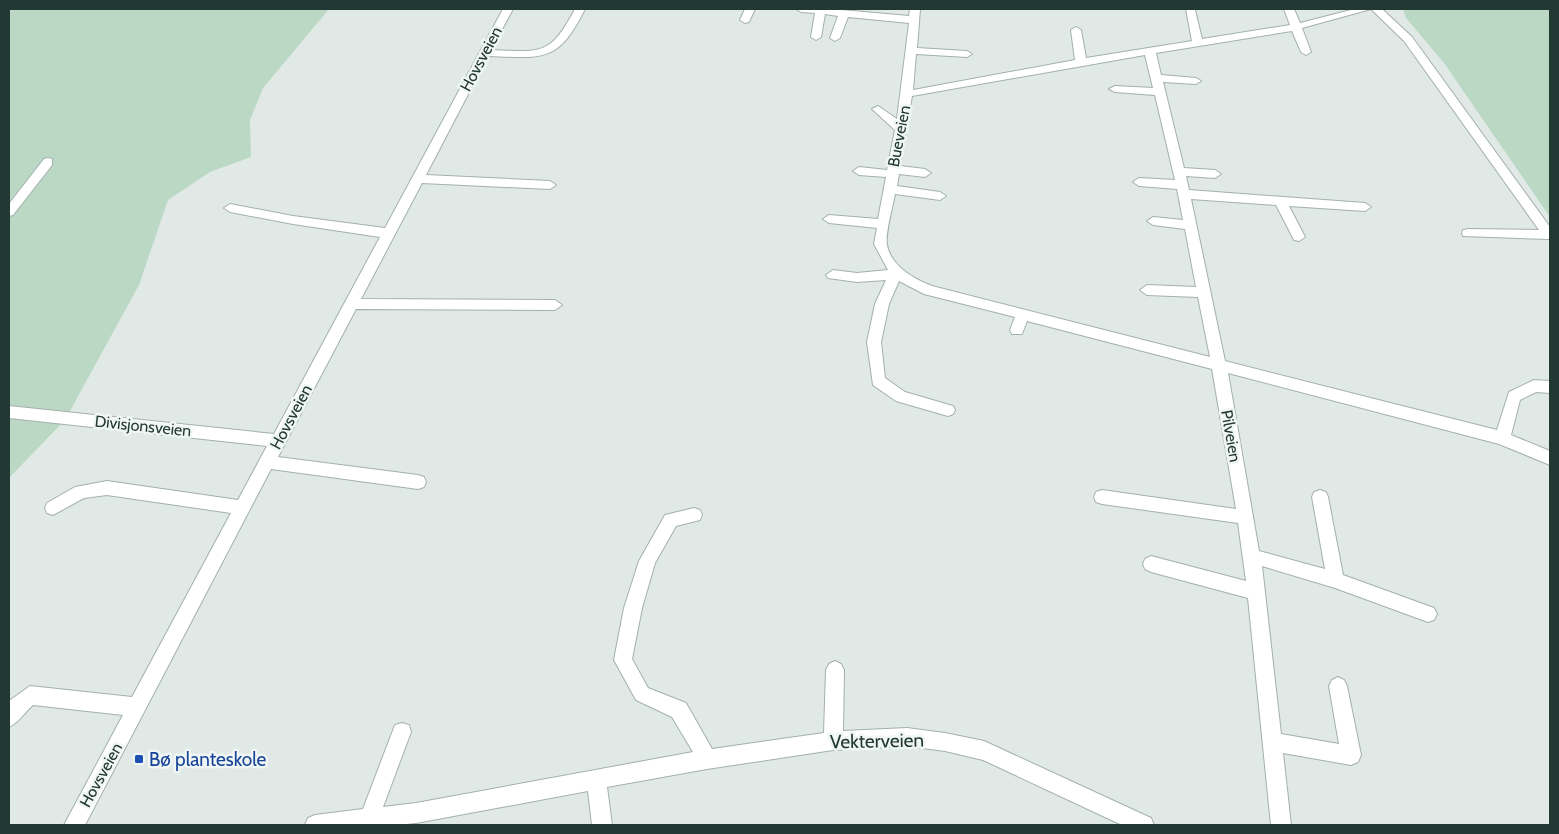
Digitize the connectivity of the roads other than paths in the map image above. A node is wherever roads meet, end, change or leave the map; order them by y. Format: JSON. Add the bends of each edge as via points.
{"nodes":[{"id":1,"x":508,"y":9,"type":"edge"},
{"id":2,"x":580,"y":9,"type":"edge"},
{"id":3,"x":750,"y":9,"type":"edge"},
{"id":4,"x":801,"y":9,"type":"edge"},
{"id":5,"x":915,"y":9,"type":"edge"},
{"id":6,"x":1289,"y":9,"type":"edge"},
{"id":7,"x":1366,"y":9,"type":"edge"},
{"id":8,"x":1376,"y":9,"type":"edge"},
{"id":9,"x":1190,"y":10,"type":"edge"},
{"id":10,"x":821,"y":11,"type":"junction"},
{"id":11,"x":844,"y":13,"type":"junction"},
{"id":12,"x":746,"y":20,"type":"dead end"},
{"id":13,"x":914,"y":20,"type":"junction"},
{"id":14,"x":1295,"y":27,"type":"junction"},
{"id":15,"x":1076,"y":30,"type":"dead end"},
{"id":16,"x":816,"y":37,"type":"dead end"},
{"id":17,"x":835,"y":38,"type":"dead end"},
{"id":18,"x":1198,"y":44,"type":"junction"},
{"id":19,"x":913,"y":51,"type":"junction"},
{"id":20,"x":484,"y":52,"type":"junction"},
{"id":21,"x":1150,"y":52,"type":"junction"},
{"id":22,"x":1306,"y":52,"type":"dead end"},
{"id":23,"x":967,"y":54,"type":"dead end"},
{"id":24,"x":1081,"y":62,"type":"junction"},
{"id":25,"x":1196,"y":81,"type":"dead end"},
{"id":26,"x":1157,"y":85,"type":"junction"},
{"id":27,"x":1115,"y":89,"type":"dead end"},
{"id":28,"x":907,"y":94,"type":"junction"},
{"id":29,"x":878,"y":109,"type":"dead end"},
{"id":30,"x":900,"y":128,"type":"junction"},
{"id":31,"x":48,"y":162,"type":"dead end"},
{"id":32,"x":859,"y":171,"type":"dead end"},
{"id":33,"x":893,"y":172,"type":"junction"},
{"id":34,"x":925,"y":173,"type":"dead end"},
{"id":35,"x":1215,"y":174,"type":"dead end"},
{"id":36,"x":417,"y":178,"type":"junction"},
{"id":37,"x":1139,"y":182,"type":"dead end"},
{"id":38,"x":1181,"y":184,"type":"junction"},
{"id":39,"x":550,"y":185,"type":"dead end"},
{"id":40,"x":890,"y":189,"type":"junction"},
{"id":41,"x":940,"y":196,"type":"dead end"},
{"id":42,"x":1280,"y":201,"type":"junction"},
{"id":43,"x":1365,"y":207,"type":"dead end"},
{"id":44,"x":230,"y":208,"type":"dead end"},
{"id":45,"x":9,"y":212,"type":"edge"},
{"id":46,"x":829,"y":219,"type":"dead end"},
{"id":47,"x":1153,"y":221,"type":"dead end"},
{"id":48,"x":883,"y":224,"type":"junction"},
{"id":49,"x":1189,"y":225,"type":"junction"},
{"id":50,"x":387,"y":233,"type":"junction"},
{"id":51,"x":1468,"y":233,"type":"dead end"},
{"id":52,"x":1299,"y":237,"type":"dead end"},
{"id":53,"x":896,"y":273,"type":"junction"},
{"id":54,"x":833,"y":275,"type":"dead end"},
{"id":55,"x":1147,"y":290,"type":"dead end"},
{"id":56,"x":1202,"y":292,"type":"junction"},
{"id":57,"x":350,"y":304,"type":"junction"},
{"id":58,"x":555,"y":305,"type":"dead end"},
{"id":59,"x":1022,"y":316,"type":"junction"},
{"id":60,"x":1016,"y":330,"type":"dead end"},
{"id":61,"x":1219,"y":365,"type":"junction"},
{"id":62,"x":1550,"y":387,"type":"edge"},
{"id":63,"x":948,"y":410,"type":"dead end"},
{"id":64,"x":9,"y":412,"type":"edge"},
{"id":65,"x":1502,"y":438,"type":"junction"},
{"id":66,"x":278,"y":441,"type":"junction"},
{"id":67,"x":1550,"y":458,"type":"edge"},
{"id":68,"x":267,"y":462,"type":"junction"},
{"id":69,"x":418,"y":482,"type":"dead end"},
{"id":70,"x":1102,"y":497,"type":"dead end"},
{"id":71,"x":1320,"y":497,"type":"dead end"},
{"id":72,"x":53,"y":508,"type":"dead end"},
{"id":73,"x":243,"y":508,"type":"junction"},
{"id":74,"x":694,"y":515,"type":"dead end"},
{"id":75,"x":1245,"y":517,"type":"junction"},
{"id":76,"x":1252,"y":556,"type":"junction"},
{"id":77,"x":1151,"y":564,"type":"dead end"},
{"id":78,"x":1335,"y":580,"type":"junction"},
{"id":79,"x":1256,"y":592,"type":"junction"},
{"id":80,"x":1428,"y":614,"type":"dead end"},
{"id":81,"x":835,"y":670,"type":"dead end"},
{"id":82,"x":1338,"y":686,"type":"dead end"},
{"id":83,"x":138,"y":707,"type":"junction"},
{"id":84,"x":9,"y":718,"type":"edge"},
{"id":85,"x":402,"y":732,"type":"dead end"},
{"id":86,"x":833,"y":741,"type":"junction"},
{"id":87,"x":1272,"y":742,"type":"junction"},
{"id":88,"x":708,"y":759,"type":"junction"},
{"id":89,"x":596,"y":780,"type":"junction"},
{"id":90,"x":370,"y":819,"type":"junction"},
{"id":91,"x":74,"y":825,"type":"edge"},
{"id":92,"x":315,"y":825,"type":"edge"},
{"id":93,"x":602,"y":825,"type":"edge"},
{"id":94,"x":1144,"y":825,"type":"edge"},
{"id":95,"x":1281,"y":825,"type":"edge"}],
"edges":[{"from":1,"to":20,"type":"street","name":"Hovsveien"},
{"from":2,"to":20,"type":"street","via":[[570,31],[553,50],[542,54]]},
{"from":3,"to":12,"type":"street"},
{"from":4,"to":10,"type":"street"},
{"from":5,"to":13,"type":"street"},
{"from":6,"to":14,"type":"street"},
{"from":7,"to":14,"type":"street","name":"Bueveien"},
{"from":8,"to":51,"type":"street","via":[[1408,39],[1549,235]]},
{"from":9,"to":18,"type":"street"},
{"from":10,"to":11,"type":"street"},
{"from":10,"to":16,"type":"street"},
{"from":11,"to":13,"type":"street"},
{"from":11,"to":17,"type":"street"},
{"from":13,"to":19,"type":"street"},
{"from":14,"to":18,"type":"street","name":"Bueveien"},
{"from":14,"to":22,"type":"street"},
{"from":15,"to":24,"type":"street"},
{"from":18,"to":21,"type":"street","name":"Bueveien"},
{"from":19,"to":23,"type":"street"},
{"from":19,"to":28,"type":"street"},
{"from":20,"to":36,"type":"street","name":"Hovsveien"},
{"from":21,"to":24,"type":"street","name":"Bueveien"},
{"from":21,"to":26,"type":"street","name":"Pilveien"},
{"from":24,"to":28,"type":"street","name":"Bueveien"},
{"from":25,"to":26,"type":"street"},
{"from":26,"to":27,"type":"street"},
{"from":26,"to":38,"type":"street","name":"Pilveien"},
{"from":28,"to":30,"type":"street","name":"Bueveien"},
{"from":29,"to":30,"type":"street"},
{"from":30,"to":33,"type":"street","name":"Bueveien"},
{"from":31,"to":45,"type":"street"},
{"from":32,"to":33,"type":"street"},
{"from":33,"to":34,"type":"street"},
{"from":33,"to":40,"type":"street","name":"Bueveien"},
{"from":35,"to":38,"type":"street"},
{"from":36,"to":39,"type":"street"},
{"from":36,"to":50,"type":"street","name":"Hovsveien"},
{"from":37,"to":38,"type":"street"},
{"from":38,"to":42,"type":"street"},
{"from":38,"to":49,"type":"street","name":"Pilveien"},
{"from":40,"to":41,"type":"street"},
{"from":40,"to":48,"type":"street","name":"Bueveien"},
{"from":42,"to":43,"type":"street"},
{"from":42,"to":52,"type":"street"},
{"from":44,"to":50,"type":"street"},
{"from":46,"to":48,"type":"street"},
{"from":47,"to":49,"type":"street"},
{"from":48,"to":53,"type":"street","name":"Bueveien","via":[[880,244]]},
{"from":49,"to":56,"type":"street","name":"Pilveien"},
{"from":50,"to":57,"type":"street","name":"Hovsveien"},
{"from":53,"to":54,"type":"street","via":[[856,277]]},
{"from":53,"to":59,"type":"street","name":"Bueveien","via":[[929,290]]},
{"from":53,"to":63,"type":"street","via":[[882,304],[874,342],[878,380],[900,397]]},
{"from":55,"to":56,"type":"street"},
{"from":56,"to":61,"type":"street","name":"Pilveien"},
{"from":57,"to":58,"type":"street"},
{"from":57,"to":66,"type":"street","name":"Hovsveien"},
{"from":59,"to":60,"type":"street"},
{"from":59,"to":61,"type":"street","name":"Bueveien"},
{"from":61,"to":65,"type":"street","name":"Bueveien"},
{"from":61,"to":75,"type":"street","name":"Pilveien"},
{"from":62,"to":65,"type":"street","via":[[1534,386],[1514,396]]},
{"from":64,"to":66,"type":"street","name":"Divisjonsveien"},
{"from":65,"to":67,"type":"street","name":"Bueveien"},
{"from":66,"to":68,"type":"street","name":"Hovsveien"},
{"from":68,"to":69,"type":"street"},
{"from":68,"to":73,"type":"street","name":"Hovsveien"},
{"from":70,"to":75,"type":"street"},
{"from":71,"to":78,"type":"street"},
{"from":72,"to":73,"type":"street","via":[[81,492],[106,488]]},
{"from":73,"to":83,"type":"street","name":"Hovsveien"},
{"from":74,"to":88,"type":"street","via":[[671,520],[647,561],[633,608],[623,660],[642,694],[679,710]]},
{"from":75,"to":76,"type":"street","name":"Pilveien"},
{"from":76,"to":78,"type":"street"},
{"from":76,"to":79,"type":"street","name":"Pilveien"},
{"from":77,"to":79,"type":"street"},
{"from":78,"to":80,"type":"street"},
{"from":79,"to":87,"type":"street","name":"Pilveien"},
{"from":81,"to":86,"type":"street"},
{"from":82,"to":87,"type":"street","via":[[1351,755]]},
{"from":83,"to":84,"type":"street","via":[[30,695]]},
{"from":83,"to":91,"type":"street","name":"Hovsveien"},
{"from":85,"to":90,"type":"street"},
{"from":86,"to":88,"type":"street","name":"Vekterveien"},
{"from":86,"to":94,"type":"street","name":"Vekterveien","via":[[906,737],[984,751]]},
{"from":87,"to":95,"type":"street","name":"Pilveien"},
{"from":88,"to":89,"type":"street","name":"Vekterveien"},
{"from":89,"to":90,"type":"street","name":"Vekterveien"},
{"from":89,"to":93,"type":"street"},
{"from":90,"to":92,"type":"street","name":"Vekterveien"}]}
